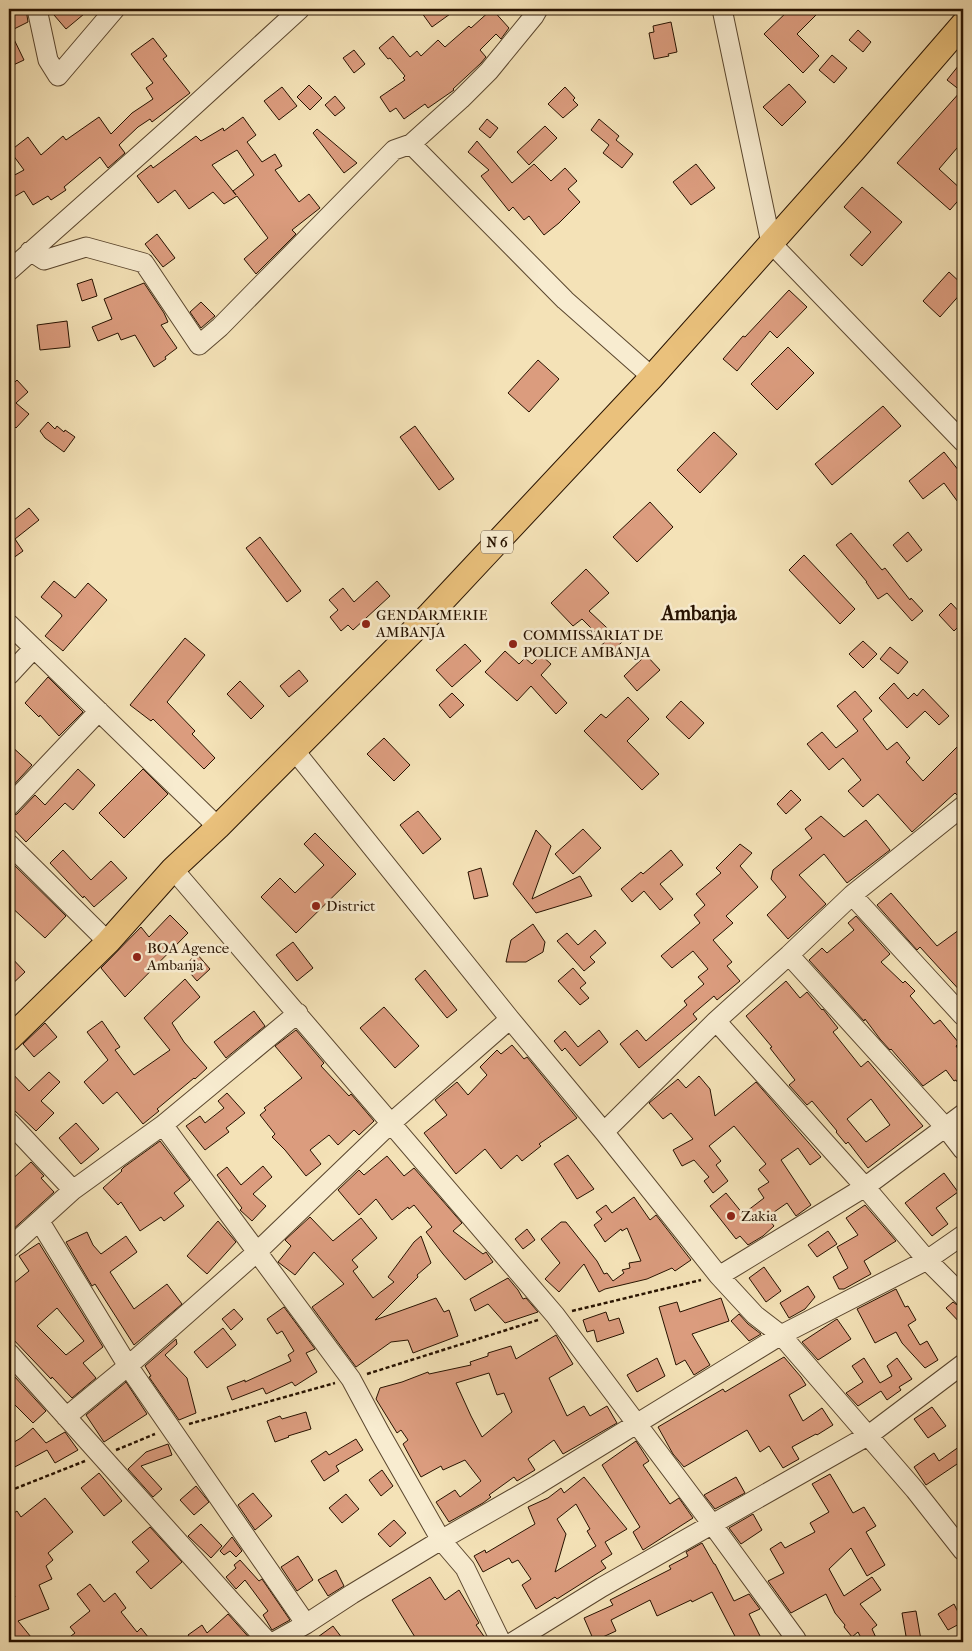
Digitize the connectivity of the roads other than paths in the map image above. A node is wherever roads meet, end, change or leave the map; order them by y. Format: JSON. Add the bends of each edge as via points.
{"nodes":[{"id":1,"x":36,"y":9,"type":"edge"},
{"id":2,"x":115,"y":9,"type":"edge"},
{"id":3,"x":300,"y":9,"type":"edge"},
{"id":4,"x":538,"y":9,"type":"edge"},
{"id":5,"x":722,"y":9,"type":"edge"},
{"id":6,"x":962,"y":27,"type":"edge"},
{"id":7,"x":411,"y":144,"type":"junction"},
{"id":8,"x":771,"y":243,"type":"junction"},
{"id":9,"x":30,"y":251,"type":"junction"},
{"id":10,"x":9,"y":271,"type":"edge"},
{"id":11,"x":652,"y":377,"type":"junction"},
{"id":12,"x":963,"y":442,"type":"edge"},
{"id":13,"x":9,"y":624,"type":"edge"},
{"id":14,"x":34,"y":648,"type":"junction"},
{"id":15,"x":9,"y":675,"type":"edge"},
{"id":16,"x":99,"y":711,"type":"junction"},
{"id":17,"x":294,"y":750,"type":"junction"},
{"id":18,"x":9,"y":806,"type":"edge"},
{"id":19,"x":963,"y":806,"type":"edge"},
{"id":20,"x":218,"y":827,"type":"junction"},
{"id":21,"x":9,"y":844,"type":"edge"},
{"id":22,"x":173,"y":869,"type":"junction"},
{"id":23,"x":852,"y":895,"type":"junction"},
{"id":24,"x":108,"y":942,"type":"junction"},
{"id":25,"x":789,"y":955,"type":"junction"},
{"id":26,"x":298,"y":1013,"type":"junction"},
{"id":27,"x":963,"y":1016,"type":"edge"},
{"id":28,"x":510,"y":1019,"type":"junction"},
{"id":29,"x":716,"y":1021,"type":"junction"},
{"id":30,"x":9,"y":1039,"type":"edge"},
{"id":31,"x":963,"y":1114,"type":"edge"},
{"id":32,"x":9,"y":1122,"type":"edge"},
{"id":33,"x":390,"y":1124,"type":"junction"},
{"id":34,"x":163,"y":1125,"type":"junction"},
{"id":35,"x":946,"y":1128,"type":"junction"},
{"id":36,"x":604,"y":1132,"type":"junction"},
{"id":37,"x":963,"y":1150,"type":"edge"},
{"id":38,"x":865,"y":1187,"type":"junction"},
{"id":39,"x":74,"y":1190,"type":"junction"},
{"id":40,"x":40,"y":1222,"type":"junction"},
{"id":41,"x":963,"y":1235,"type":"edge"},
{"id":42,"x":9,"y":1248,"type":"edge"},
{"id":43,"x":258,"y":1251,"type":"junction"},
{"id":44,"x":927,"y":1260,"type":"junction"},
{"id":45,"x":719,"y":1276,"type":"junction"},
{"id":46,"x":963,"y":1296,"type":"edge"},
{"id":47,"x":781,"y":1335,"type":"junction"},
{"id":48,"x":9,"y":1353,"type":"edge"},
{"id":49,"x":963,"y":1364,"type":"edge"},
{"id":50,"x":128,"y":1366,"type":"junction"},
{"id":51,"x":66,"y":1417,"type":"junction"},
{"id":52,"x":636,"y":1424,"type":"junction"},
{"id":53,"x":869,"y":1436,"type":"junction"},
{"id":54,"x":712,"y":1524,"type":"junction"},
{"id":55,"x":441,"y":1540,"type":"junction"},
{"id":56,"x":963,"y":1551,"type":"edge"},
{"id":57,"x":306,"y":1624,"type":"junction"},
{"id":58,"x":796,"y":1639,"type":"dead end"},
{"id":59,"x":268,"y":1642,"type":"edge"},
{"id":60,"x":274,"y":1642,"type":"edge"},
{"id":61,"x":501,"y":1642,"type":"edge"},
{"id":62,"x":513,"y":1642,"type":"edge"}],
"edges":[{"from":1,"to":2,"type":"street","via":[[48,60],[58,76]]},
{"from":3,"to":9,"type":"street"},
{"from":4,"to":7,"type":"street","via":[[488,71]]},
{"from":5,"to":8,"type":"street"},
{"from":6,"to":8,"type":"main road","number":"N 6"},
{"from":7,"to":9,"type":"street","via":[[394,150],[199,345],[144,263],[86,247],[44,260]]},
{"from":7,"to":11,"type":"street","via":[[565,300]]},
{"from":8,"to":11,"type":"main road","number":"N 6"},
{"from":8,"to":12,"type":"street"},
{"from":9,"to":10,"type":"street"},
{"from":11,"to":17,"type":"main road","number":"N 6","via":[[430,614]]},
{"from":13,"to":14,"type":"street"},
{"from":14,"to":15,"type":"street"},
{"from":14,"to":16,"type":"street"},
{"from":16,"to":18,"type":"street"},
{"from":16,"to":20,"type":"street"},
{"from":17,"to":20,"type":"main road","number":"N 6"},
{"from":17,"to":28,"type":"street"},
{"from":19,"to":23,"type":"street"},
{"from":20,"to":22,"type":"main road","number":"N 6"},
{"from":21,"to":24,"type":"street"},
{"from":22,"to":24,"type":"main road","number":"N 6"},
{"from":22,"to":26,"type":"street"},
{"from":23,"to":25,"type":"street"},
{"from":23,"to":27,"type":"street"},
{"from":24,"to":30,"type":"main road","number":"N 6"},
{"from":25,"to":29,"type":"street"},
{"from":25,"to":35,"type":"street"},
{"from":26,"to":33,"type":"street"},
{"from":26,"to":34,"type":"street"},
{"from":28,"to":33,"type":"street"},
{"from":28,"to":36,"type":"street"},
{"from":29,"to":36,"type":"street"},
{"from":29,"to":38,"type":"street"},
{"from":31,"to":35,"type":"street"},
{"from":32,"to":39,"type":"street"},
{"from":33,"to":43,"type":"street"},
{"from":33,"to":52,"type":"street","via":[[555,1315]]},
{"from":34,"to":39,"type":"street"},
{"from":34,"to":43,"type":"street"},
{"from":35,"to":37,"type":"street"},
{"from":35,"to":38,"type":"street"},
{"from":36,"to":45,"type":"street"},
{"from":38,"to":44,"type":"street"},
{"from":38,"to":45,"type":"street"},
{"from":39,"to":40,"type":"street"},
{"from":40,"to":42,"type":"street"},
{"from":40,"to":50,"type":"street"},
{"from":41,"to":44,"type":"street"},
{"from":43,"to":50,"type":"street"},
{"from":43,"to":55,"type":"street","via":[[351,1379]]},
{"from":44,"to":46,"type":"street"},
{"from":44,"to":47,"type":"street"},
{"from":45,"to":47,"type":"street","via":[[755,1315]]},
{"from":47,"to":52,"type":"street"},
{"from":47,"to":53,"type":"street"},
{"from":48,"to":51,"type":"street"},
{"from":49,"to":53,"type":"street"},
{"from":50,"to":51,"type":"street"},
{"from":50,"to":57,"type":"street"},
{"from":51,"to":59,"type":"street"},
{"from":52,"to":54,"type":"street"},
{"from":52,"to":55,"type":"street"},
{"from":53,"to":54,"type":"street"},
{"from":53,"to":56,"type":"street"},
{"from":54,"to":58,"type":"street"},
{"from":54,"to":62,"type":"street"},
{"from":55,"to":57,"type":"street"},
{"from":55,"to":61,"type":"street","via":[[465,1568]]},
{"from":57,"to":60,"type":"street"}]}
